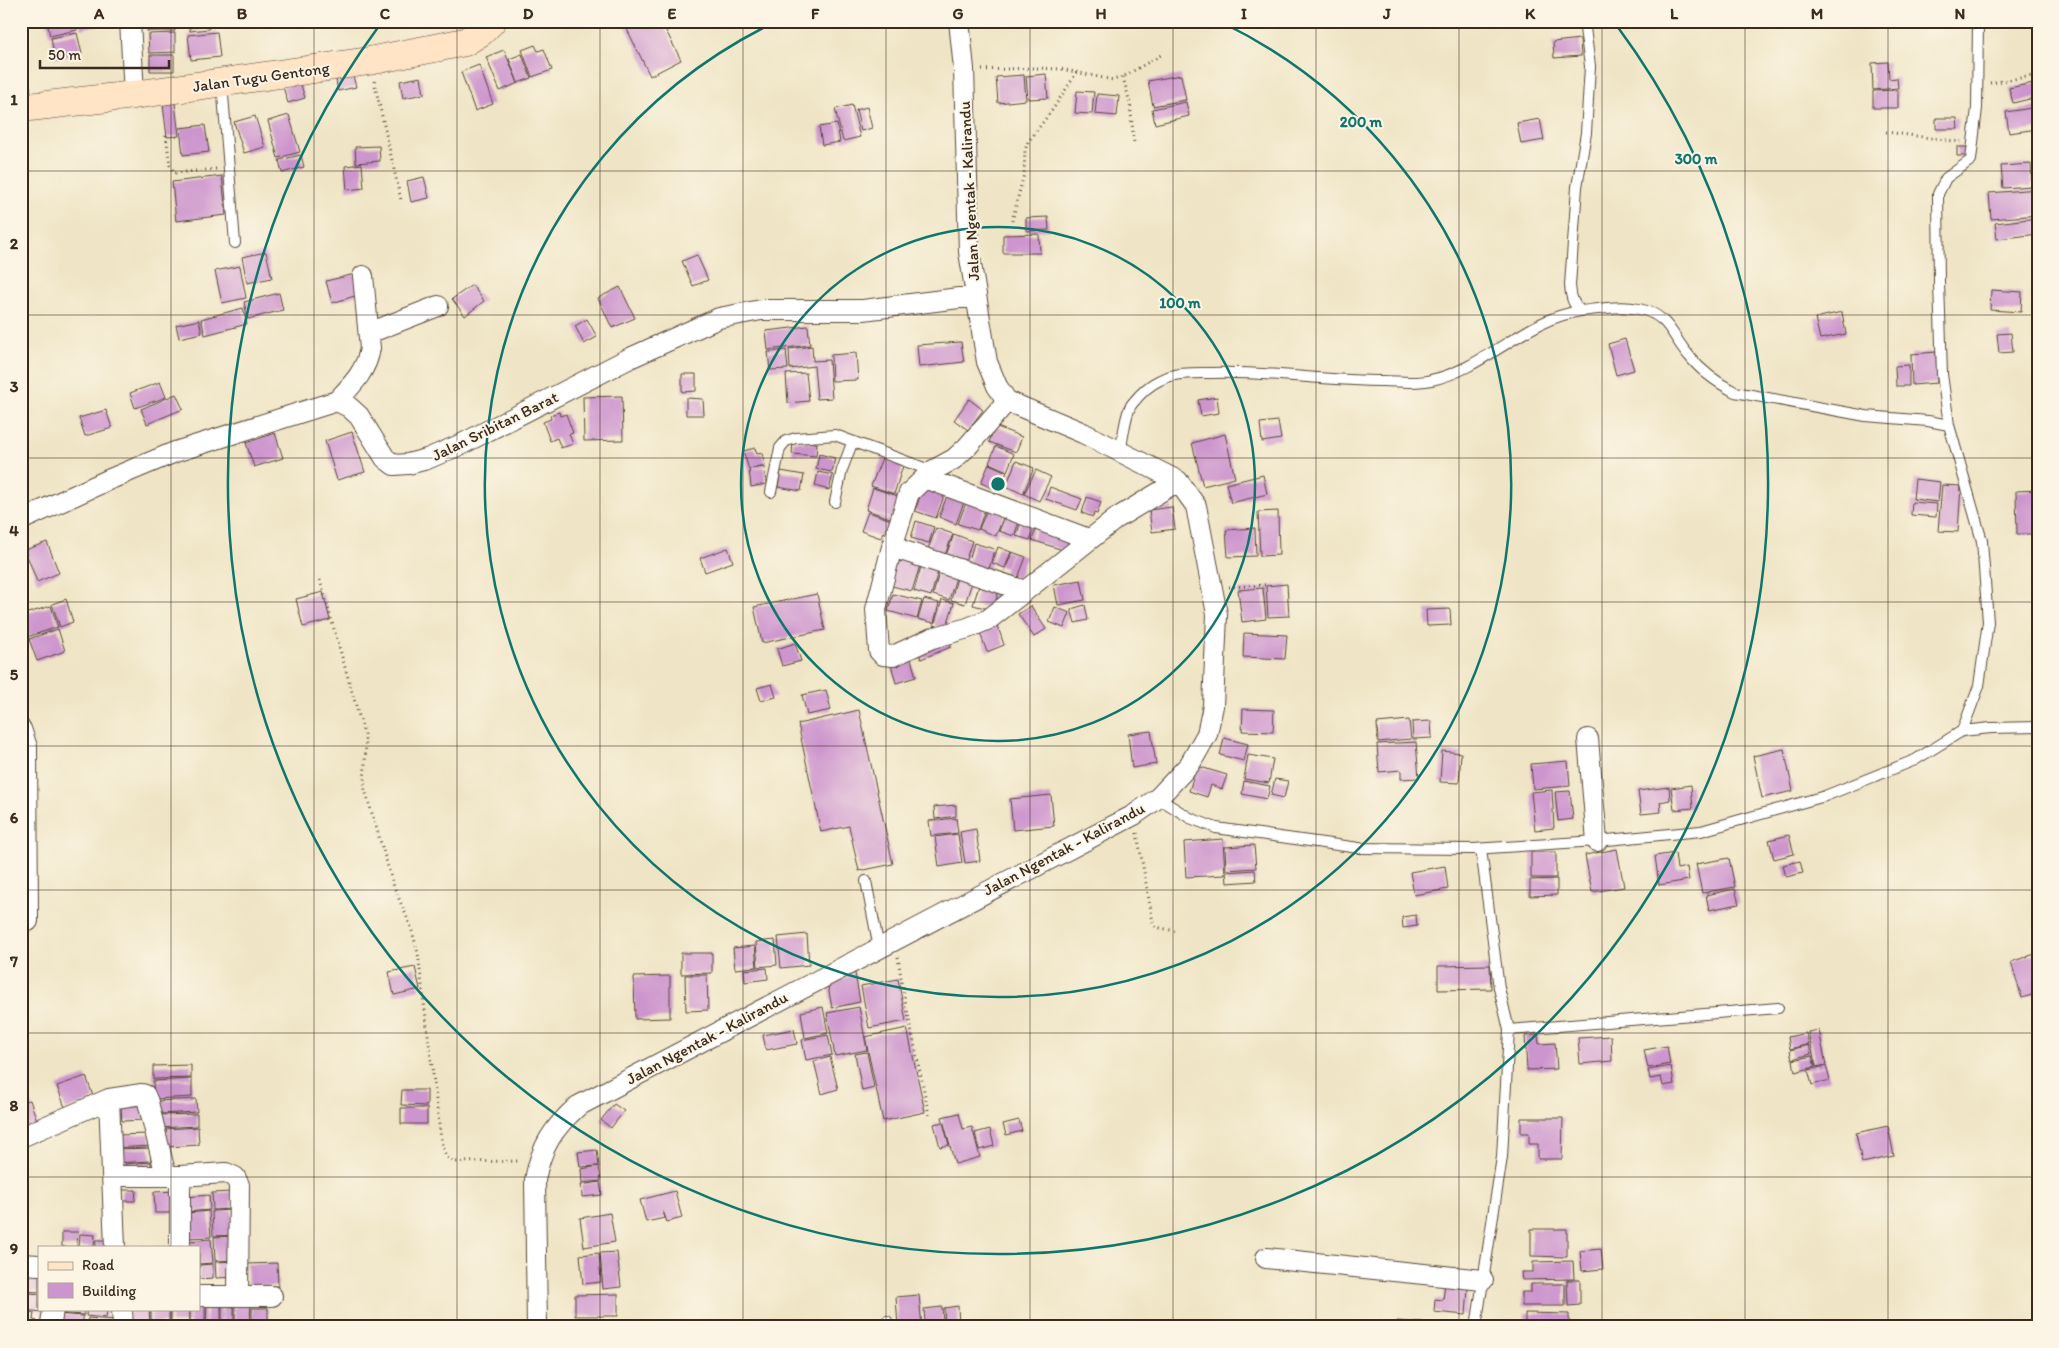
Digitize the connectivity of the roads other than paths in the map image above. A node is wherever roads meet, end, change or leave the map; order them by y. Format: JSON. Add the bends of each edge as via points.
{"nodes":[{"id":1,"x":130,"y":21,"type":"edge"},
{"id":2,"x":492,"y":21,"type":"edge"},
{"id":3,"x":959,"y":21,"type":"edge"},
{"id":4,"x":1584,"y":21,"type":"edge"},
{"id":5,"x":1978,"y":21,"type":"edge"},
{"id":6,"x":21,"y":61,"type":"edge"},
{"id":7,"x":222,"y":82,"type":"junction"},
{"id":8,"x":134,"y":95,"type":"junction"},
{"id":9,"x":24,"y":107,"type":"edge"},
{"id":10,"x":235,"y":243,"type":"dead end"},
{"id":11,"x":362,"y":276,"type":"dead end"},
{"id":12,"x":974,"y":296,"type":"junction"},
{"id":13,"x":438,"y":306,"type":"dead end"},
{"id":14,"x":1581,"y":311,"type":"junction"},
{"id":15,"x":369,"y":333,"type":"junction"},
{"id":16,"x":337,"y":401,"type":"junction"},
{"id":17,"x":1007,"y":401,"type":"junction"},
{"id":18,"x":1949,"y":425,"type":"junction"},
{"id":19,"x":852,"y":443,"type":"junction"},
{"id":20,"x":1120,"y":452,"type":"junction"},
{"id":21,"x":929,"y":475,"type":"junction"},
{"id":22,"x":1178,"y":481,"type":"junction"},
{"id":23,"x":771,"y":492,"type":"dead end"},
{"id":24,"x":835,"y":502,"type":"dead end"},
{"id":25,"x":21,"y":520,"type":"edge"},
{"id":26,"x":1089,"y":539,"type":"junction"},
{"id":27,"x":892,"y":547,"type":"junction"},
{"id":28,"x":1025,"y":591,"type":"junction"},
{"id":29,"x":2038,"y":727,"type":"edge"},
{"id":30,"x":21,"y":729,"type":"edge"},
{"id":31,"x":1962,"y":731,"type":"junction"},
{"id":32,"x":1588,"y":739,"type":"dead end"},
{"id":33,"x":1158,"y":798,"type":"junction"},
{"id":34,"x":1597,"y":841,"type":"junction"},
{"id":35,"x":1481,"y":849,"type":"junction"},
{"id":36,"x":866,"y":881,"type":"dead end"},
{"id":37,"x":28,"y":921,"type":"dead end"},
{"id":38,"x":887,"y":944,"type":"junction"},
{"id":39,"x":1778,"y":1008,"type":"dead end"},
{"id":40,"x":1509,"y":1030,"type":"junction"},
{"id":41,"x":109,"y":1099,"type":"junction"},
{"id":42,"x":21,"y":1137,"type":"edge"},
{"id":43,"x":113,"y":1176,"type":"junction"},
{"id":44,"x":173,"y":1176,"type":"junction"},
{"id":45,"x":115,"y":1246,"type":"edge"},
{"id":46,"x":180,"y":1246,"type":"edge"},
{"id":47,"x":1266,"y":1258,"type":"dead end"},
{"id":48,"x":21,"y":1264,"type":"edge"},
{"id":49,"x":38,"y":1265,"type":"edge"},
{"id":50,"x":1483,"y":1280,"type":"junction"},
{"id":51,"x":200,"y":1296,"type":"edge"},
{"id":52,"x":238,"y":1296,"type":"junction"},
{"id":53,"x":272,"y":1296,"type":"dead end"},
{"id":54,"x":122,"y":1310,"type":"edge"},
{"id":55,"x":123,"y":1327,"type":"edge"},
{"id":56,"x":537,"y":1327,"type":"edge"},
{"id":57,"x":1476,"y":1327,"type":"edge"}],
"edges":[{"from":1,"to":8,"type":"street"},
{"from":2,"to":7,"type":"main road","name":"Jalan Tugu Gentong","via":[[465,42],[370,61]]},
{"from":3,"to":12,"type":"street","name":"Jalan Ngentak - Kalirandu","via":[[964,69],[969,252]]},
{"from":4,"to":14,"type":"lane","via":[[1590,66],[1570,285],[1572,300]]},
{"from":5,"to":18,"type":"lane","via":[[1971,160],[1946,178],[1938,194],[1942,374]]},
{"from":6,"to":9,"type":"lane"},
{"from":7,"to":8,"type":"main road","name":"Jalan Tugu Gentong"},
{"from":7,"to":10,"type":"lane"},
{"from":8,"to":9,"type":"main road","name":"Jalan Tugu Gentong"},
{"from":11,"to":15,"type":"street"},
{"from":12,"to":16,"type":"street","name":"Jalan Sribitan Barat","via":[[863,310],[761,310],[719,318],[630,358],[462,444],[408,464],[394,465],[385,458],[359,416]]},
{"from":12,"to":17,"type":"street","name":"Jalan Ngentak - Kalirandu","via":[[987,362]]},
{"from":13,"to":15,"type":"street"},
{"from":14,"to":18,"type":"lane","via":[[1637,308],[1660,317],[1670,326],[1689,356],[1720,384],[1735,392],[1866,416]]},
{"from":14,"to":20,"type":"lane","via":[[1557,317],[1460,370],[1428,381],[1342,381],[1238,372],[1185,374],[1161,379],[1130,406]]},
{"from":15,"to":16,"type":"street","via":[[369,356],[360,376]]},
{"from":16,"to":25,"type":"street","via":[[176,452]]},
{"from":17,"to":20,"type":"street","name":"Jalan Ngentak - Kalirandu"},
{"from":17,"to":21,"type":"street","via":[[954,459]]},
{"from":18,"to":31,"type":"lane","via":[[1982,541],[1988,622],[1979,686]]},
{"from":19,"to":21,"type":"lane"},
{"from":19,"to":23,"type":"lane","via":[[835,436],[786,441],[777,457]]},
{"from":19,"to":24,"type":"lane"},
{"from":20,"to":22,"type":"street","name":"Jalan Ngentak - Kalirandu"},
{"from":21,"to":26,"type":"street"},
{"from":21,"to":27,"type":"street","via":[[909,493]]},
{"from":22,"to":26,"type":"street"},
{"from":22,"to":33,"type":"street","name":"Jalan Ngentak - Kalirandu","via":[[1196,506],[1217,614],[1213,706],[1208,734],[1190,764]]},
{"from":26,"to":28,"type":"street"},
{"from":27,"to":28,"type":"street"},
{"from":27,"to":28,"type":"street","via":[[876,609],[879,651],[883,655],[893,656],[932,638],[968,628],[989,618]]},
{"from":29,"to":31,"type":"lane"},
{"from":30,"to":37,"type":"street","via":[[26,747]]},
{"from":31,"to":34,"type":"lane","via":[[1915,760],[1825,796],[1701,831]]},
{"from":32,"to":34,"type":"street"},
{"from":33,"to":35,"type":"lane","via":[[1190,818],[1216,828],[1359,848]]},
{"from":33,"to":38,"type":"street","name":"Jalan Ngentak - Kalirandu","via":[[1134,815]]},
{"from":34,"to":35,"type":"lane"},
{"from":35,"to":40,"type":"lane","via":[[1499,988]]},
{"from":36,"to":38,"type":"lane"},
{"from":38,"to":56,"type":"street","name":"Jalan Ngentak - Kalirandu","via":[[578,1106],[560,1122],[538,1161],[535,1180]]},
{"from":39,"to":40,"type":"lane"},
{"from":40,"to":50,"type":"lane","via":[[1502,1157]]},
{"from":41,"to":42,"type":"street"},
{"from":41,"to":43,"type":"street"},
{"from":41,"to":44,"type":"street","via":[[145,1095]]},
{"from":43,"to":44,"type":"street"},
{"from":43,"to":45,"type":"street"},
{"from":44,"to":46,"type":"street"},
{"from":44,"to":52,"type":"street","via":[[226,1173],[235,1177],[239,1185]]},
{"from":47,"to":50,"type":"street"},
{"from":48,"to":49,"type":"street"},
{"from":50,"to":57,"type":"lane"},
{"from":51,"to":52,"type":"street"},
{"from":52,"to":53,"type":"street"},
{"from":54,"to":55,"type":"street"}]}
